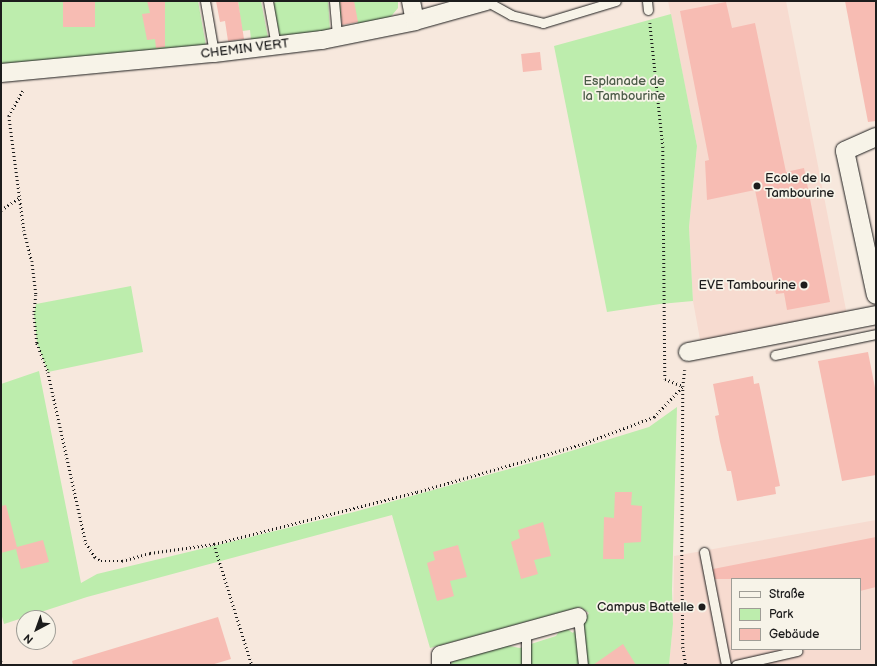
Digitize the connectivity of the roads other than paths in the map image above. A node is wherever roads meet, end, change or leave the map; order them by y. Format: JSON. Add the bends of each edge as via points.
{"nodes":[{"id":1,"x":204,"y":1,"type":"edge"},
{"id":2,"x":268,"y":1,"type":"edge"},
{"id":3,"x":334,"y":1,"type":"edge"},
{"id":4,"x":411,"y":1,"type":"edge"},
{"id":5,"x":486,"y":1,"type":"edge"},
{"id":6,"x":616,"y":1,"type":"edge"},
{"id":7,"x":415,"y":21,"type":"junction"},
{"id":8,"x":337,"y":36,"type":"junction"},
{"id":9,"x":276,"y":46,"type":"junction"},
{"id":10,"x":214,"y":53,"type":"junction"},
{"id":11,"x":1,"y":73,"type":"edge"},
{"id":12,"x":876,"y":137,"type":"edge"},
{"id":13,"x":876,"y":295,"type":"edge"},
{"id":14,"x":876,"y":315,"type":"edge"},
{"id":15,"x":876,"y":334,"type":"edge"},
{"id":16,"x":688,"y":352,"type":"dead end"},
{"id":17,"x":774,"y":355,"type":"dead end"},
{"id":18,"x":704,"y":552,"type":"dead end"},
{"id":19,"x":578,"y":617,"type":"joint"},
{"id":20,"x":526,"y":631,"type":"junction"},
{"id":21,"x":797,"y":651,"type":"dead end"},
{"id":22,"x":441,"y":665,"type":"edge"},
{"id":23,"x":526,"y":665,"type":"edge"},
{"id":24,"x":583,"y":665,"type":"edge"},
{"id":25,"x":726,"y":665,"type":"edge"},
{"id":26,"x":736,"y":665,"type":"edge"}],
"edges":[{"from":1,"to":10,"type":"lane"},
{"from":2,"to":9,"type":"lane"},
{"from":3,"to":8,"type":"lane"},
{"from":4,"to":7,"type":"street"},
{"from":5,"to":6,"type":"lane","via":[[511,15],[543,22]]},
{"from":5,"to":7,"type":"street","name":"CHEMIN VERT"},
{"from":7,"to":8,"type":"street","name":"CHEMIN VERT"},
{"from":8,"to":9,"type":"street","name":"CHEMIN VERT"},
{"from":9,"to":10,"type":"street","name":"CHEMIN VERT"},
{"from":10,"to":11,"type":"street","name":"CHEMIN VERT"},
{"from":12,"to":13,"type":"street","via":[[846,151]]},
{"from":14,"to":16,"type":"street"},
{"from":15,"to":17,"type":"lane"},
{"from":18,"to":25,"type":"lane"},
{"from":19,"to":20,"type":"street"},
{"from":19,"to":24,"type":"lane"},
{"from":20,"to":22,"type":"street","via":[[441,655]]},
{"from":20,"to":23,"type":"lane"},
{"from":21,"to":26,"type":"lane"}]}
